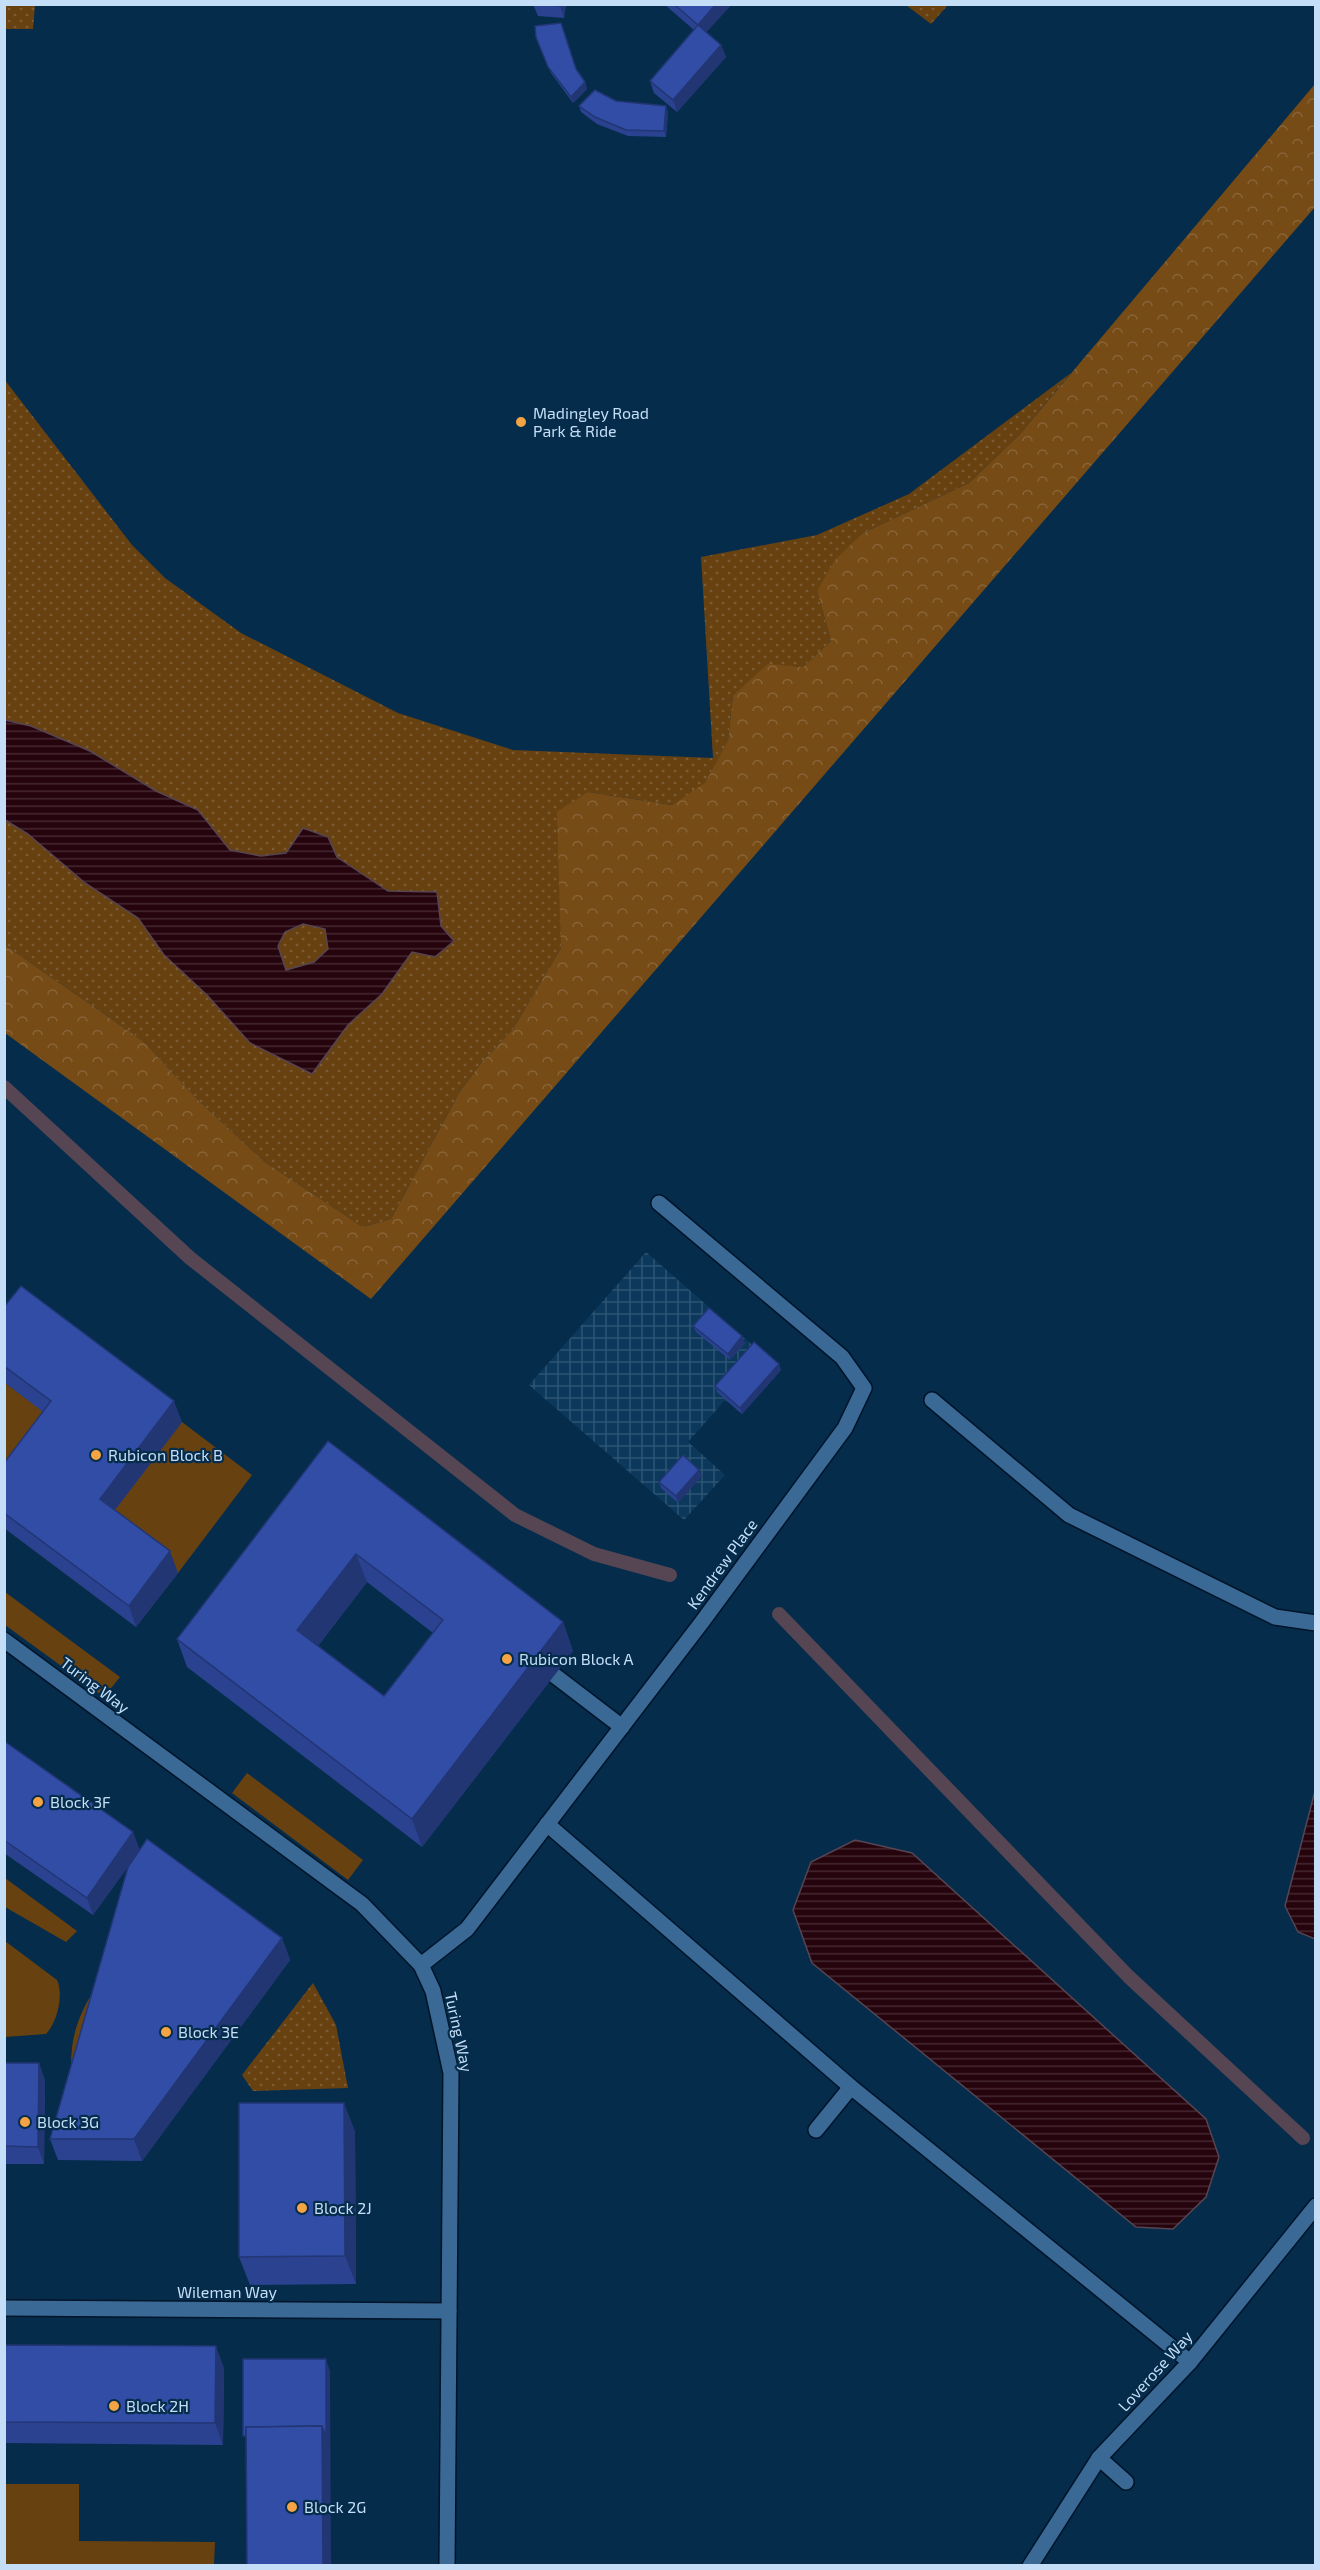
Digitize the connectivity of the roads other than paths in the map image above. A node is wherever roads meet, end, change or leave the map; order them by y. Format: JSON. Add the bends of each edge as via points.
{"nodes":[{"id":1,"x":659,"y":1203,"type":"dead end"},
{"id":2,"x":932,"y":1400,"type":"dead end"},
{"id":3,"x":1316,"y":1623,"type":"edge"},
{"id":4,"x":4,"y":1640,"type":"edge"},
{"id":5,"x":554,"y":1675,"type":"edge"},
{"id":6,"x":622,"y":1727,"type":"junction"},
{"id":7,"x":548,"y":1824,"type":"junction"},
{"id":8,"x":421,"y":1965,"type":"junction"},
{"id":9,"x":851,"y":2087,"type":"junction"},
{"id":10,"x":816,"y":2130,"type":"dead end"},
{"id":11,"x":1316,"y":2206,"type":"edge"},
{"id":12,"x":4,"y":2308,"type":"edge"},
{"id":13,"x":449,"y":2311,"type":"junction"},
{"id":14,"x":1190,"y":2362,"type":"junction"},
{"id":15,"x":1099,"y":2458,"type":"junction"},
{"id":16,"x":1126,"y":2482,"type":"dead end"},
{"id":17,"x":447,"y":2565,"type":"edge"},
{"id":18,"x":1030,"y":2565,"type":"edge"}],
"edges":[{"from":1,"to":6,"type":"street","name":"Kendrew Place","via":[[842,1357],[864,1388],[845,1428]]},
{"from":2,"to":3,"type":"street","via":[[1069,1515],[1275,1617]]},
{"from":4,"to":8,"type":"street","name":"Turing Way","via":[[362,1904]]},
{"from":5,"to":6,"type":"street"},
{"from":6,"to":7,"type":"street","name":"Kendrew Place"},
{"from":7,"to":8,"type":"street","name":"Kendrew Place","via":[[467,1929]]},
{"from":7,"to":9,"type":"street"},
{"from":8,"to":13,"type":"street","name":"Turing Way","via":[[433,1991],[451,2073]]},
{"from":9,"to":10,"type":"street"},
{"from":9,"to":14,"type":"street"},
{"from":11,"to":14,"type":"street","name":"Loverose Way"},
{"from":12,"to":13,"type":"street","name":"Wileman Way"},
{"from":13,"to":17,"type":"street","name":"Turing Way"},
{"from":14,"to":15,"type":"street","name":"Loverose Way"},
{"from":15,"to":16,"type":"street"},
{"from":15,"to":18,"type":"street","name":"Loverose Way"}]}
